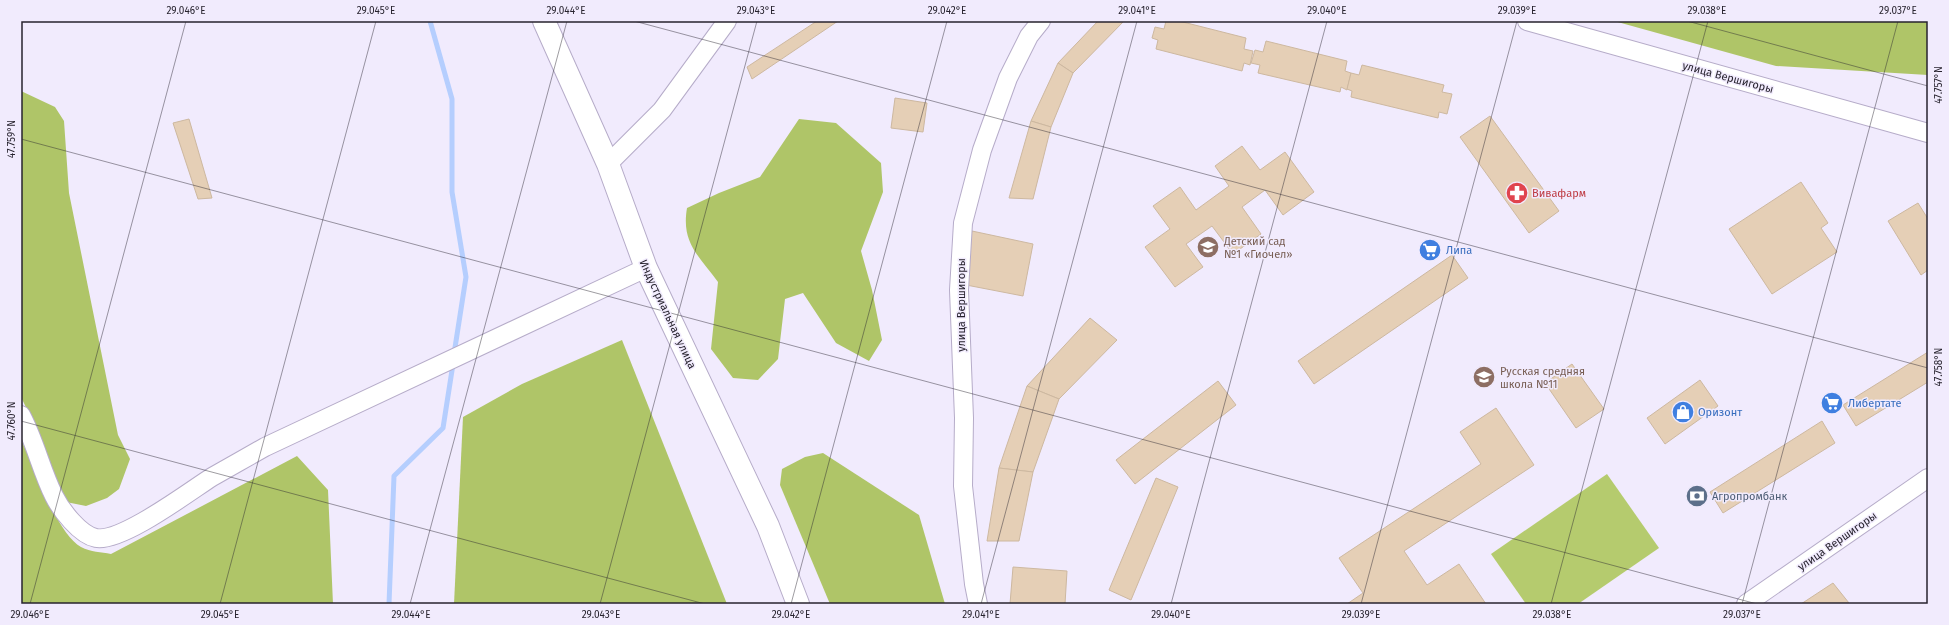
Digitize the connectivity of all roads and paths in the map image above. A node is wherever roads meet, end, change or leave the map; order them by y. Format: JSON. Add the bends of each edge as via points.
{"nodes":[{"id":1,"x":544,"y":21,"type":"edge"},
{"id":2,"x":727,"y":21,"type":"edge"},
{"id":3,"x":1041,"y":21,"type":"edge"},
{"id":4,"x":1527,"y":21,"type":"edge"},
{"id":5,"x":1928,"y":133,"type":"edge"},
{"id":6,"x":608,"y":164,"type":"junction"},
{"id":7,"x":646,"y":268,"type":"junction"},
{"id":8,"x":21,"y":415,"type":"edge"},
{"id":9,"x":1928,"y":478,"type":"edge"},
{"id":10,"x":798,"y":604,"type":"edge"},
{"id":11,"x":978,"y":604,"type":"edge"},
{"id":12,"x":1746,"y":604,"type":"edge"}],
"edges":[{"from":1,"to":6,"type":"main road","name":"Индустриальная улица"},
{"from":2,"to":6,"type":"street","via":[[662,110]]},
{"from":3,"to":11,"type":"street","name":"улица Вершигоры","via":[[1029,36],[1008,78],[982,150],[963,224],[959,290],[964,418],[963,486]]},
{"from":4,"to":5,"type":"street","name":"улица Вершигоры"},
{"from":6,"to":7,"type":"main road","name":"Индустриальная улица"},
{"from":7,"to":8,"type":"street","via":[[265,447],[212,477],[144,522],[118,534],[97,539],[86,535],[54,497],[29,429]]},
{"from":7,"to":10,"type":"main road","name":"Индустриальная улица","via":[[768,526]]},
{"from":9,"to":12,"type":"street","name":"улица Вершигоры"}]}
